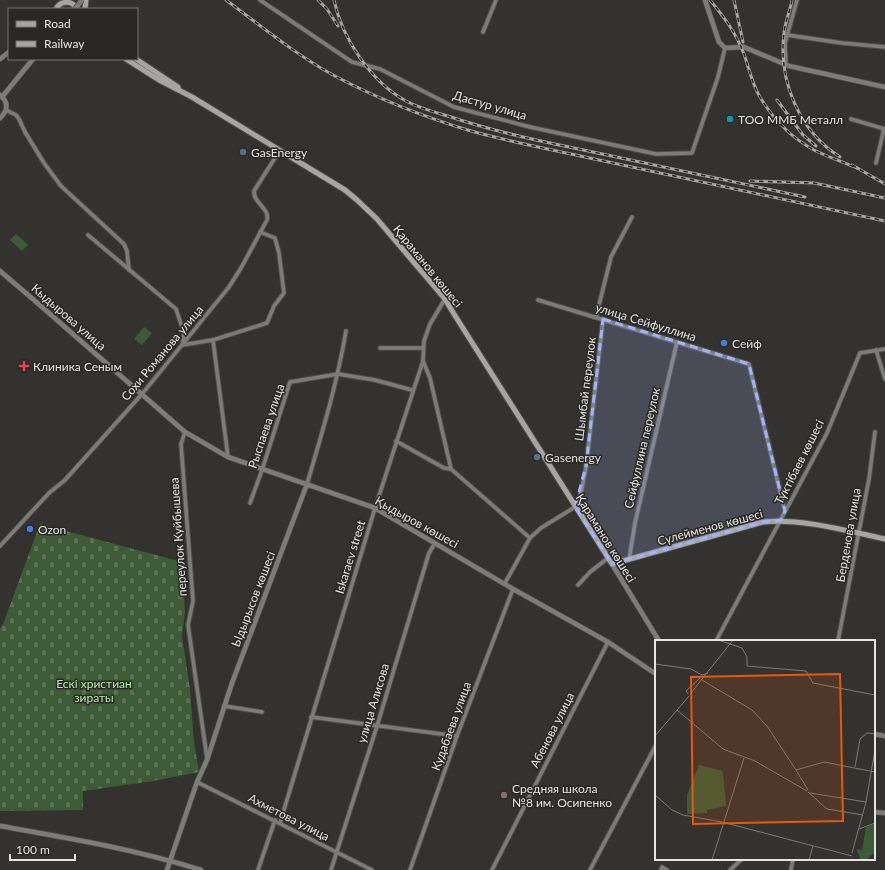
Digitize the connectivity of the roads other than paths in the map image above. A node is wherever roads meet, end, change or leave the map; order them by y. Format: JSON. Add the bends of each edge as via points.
{"nodes":[{"id":1,"x":56,"y":0,"type":"edge"},
{"id":2,"x":68,"y":0,"type":"edge"},
{"id":3,"x":260,"y":0,"type":"edge"},
{"id":4,"x":496,"y":0,"type":"edge"},
{"id":5,"x":705,"y":0,"type":"edge"},
{"id":6,"x":797,"y":0,"type":"edge"},
{"id":7,"x":56,"y":8,"type":"edge"},
{"id":8,"x":76,"y":8,"type":"edge"},
{"id":9,"x":483,"y":32,"type":"dead end"},
{"id":10,"x":787,"y":35,"type":"junction"},
{"id":11,"x":885,"y":47,"type":"edge"},
{"id":12,"x":725,"y":48,"type":"junction"},
{"id":13,"x":8,"y":53,"type":"edge"},
{"id":14,"x":0,"y":59,"type":"edge"},
{"id":15,"x":33,"y":60,"type":"edge"},
{"id":16,"x":128,"y":60,"type":"edge"},
{"id":17,"x":137,"y":60,"type":"edge"},
{"id":18,"x":787,"y":66,"type":"junction"},
{"id":19,"x":885,"y":87,"type":"edge"},
{"id":20,"x":1,"y":96,"type":"edge"},
{"id":21,"x":192,"y":97,"type":"junction"},
{"id":22,"x":6,"y":110,"type":"junction"},
{"id":23,"x":0,"y":118,"type":"edge"},
{"id":24,"x":850,"y":119,"type":"dead end"},
{"id":25,"x":884,"y":129,"type":"edge"},
{"id":26,"x":280,"y":150,"type":"junction"},
{"id":27,"x":876,"y":163,"type":"dead end"},
{"id":28,"x":632,"y":217,"type":"dead end"},
{"id":29,"x":260,"y":232,"type":"junction"},
{"id":30,"x":88,"y":235,"type":"dead end"},
{"id":31,"x":129,"y":270,"type":"junction"},
{"id":32,"x":0,"y":271,"type":"edge"},
{"id":33,"x":444,"y":299,"type":"junction"},
{"id":34,"x":538,"y":300,"type":"dead end"},
{"id":35,"x":596,"y":317,"type":"junction"},
{"id":36,"x":603,"y":320,"type":"junction"},
{"id":37,"x":346,"y":331,"type":"dead end"},
{"id":38,"x":213,"y":340,"type":"junction"},
{"id":39,"x":677,"y":342,"type":"junction"},
{"id":40,"x":182,"y":345,"type":"junction"},
{"id":41,"x":380,"y":348,"type":"dead end"},
{"id":42,"x":423,"y":348,"type":"junction"},
{"id":43,"x":885,"y":349,"type":"edge"},
{"id":44,"x":876,"y":350,"type":"junction"},
{"id":45,"x":423,"y":361,"type":"junction"},
{"id":46,"x":338,"y":374,"type":"junction"},
{"id":47,"x":885,"y":379,"type":"edge"},
{"id":48,"x":412,"y":390,"type":"junction"},
{"id":49,"x":142,"y":394,"type":"junction"},
{"id":50,"x":185,"y":432,"type":"junction"},
{"id":51,"x":875,"y":432,"type":"dead end"},
{"id":52,"x":396,"y":441,"type":"junction"},
{"id":53,"x":228,"y":457,"type":"junction"},
{"id":54,"x":451,"y":469,"type":"junction"},
{"id":55,"x":262,"y":470,"type":"junction"},
{"id":56,"x":307,"y":484,"type":"junction"},
{"id":57,"x":250,"y":503,"type":"dead end"},
{"id":58,"x":575,"y":507,"type":"junction"},
{"id":59,"x":375,"y":508,"type":"junction"},
{"id":60,"x":785,"y":511,"type":"junction"},
{"id":61,"x":781,"y":520,"type":"junction"},
{"id":62,"x":859,"y":533,"type":"junction"},
{"id":63,"x":530,"y":538,"type":"junction"},
{"id":64,"x":885,"y":539,"type":"edge"},
{"id":65,"x":435,"y":543,"type":"junction"},
{"id":66,"x":0,"y":546,"type":"edge"},
{"id":67,"x":608,"y":558,"type":"junction"},
{"id":68,"x":629,"y":560,"type":"junction"},
{"id":69,"x":612,"y":564,"type":"junction"},
{"id":70,"x":505,"y":583,"type":"junction"},
{"id":71,"x":578,"y":585,"type":"dead end"},
{"id":72,"x":513,"y":589,"type":"junction"},
{"id":73,"x":658,"y":640,"type":"edge"},
{"id":74,"x":717,"y":640,"type":"edge"},
{"id":75,"x":838,"y":640,"type":"edge"},
{"id":76,"x":608,"y":642,"type":"junction"},
{"id":77,"x":655,"y":673,"type":"edge"},
{"id":78,"x":224,"y":706,"type":"junction"},
{"id":79,"x":262,"y":712,"type":"dead end"},
{"id":80,"x":311,"y":717,"type":"junction"},
{"id":81,"x":377,"y":726,"type":"junction"},
{"id":82,"x":875,"y":734,"type":"edge"},
{"id":83,"x":458,"y":736,"type":"junction"},
{"id":84,"x":885,"y":736,"type":"edge"},
{"id":85,"x":655,"y":748,"type":"edge"},
{"id":86,"x":207,"y":760,"type":"junction"},
{"id":87,"x":197,"y":782,"type":"junction"},
{"id":88,"x":875,"y":812,"type":"edge"},
{"id":89,"x":885,"y":813,"type":"edge"},
{"id":90,"x":274,"y":820,"type":"junction"},
{"id":91,"x":280,"y":823,"type":"junction"},
{"id":92,"x":0,"y":826,"type":"edge"},
{"id":93,"x":337,"y":852,"type":"junction"},
{"id":94,"x":170,"y":860,"type":"junction"},
{"id":95,"x":741,"y":860,"type":"edge"},
{"id":96,"x":793,"y":860,"type":"edge"},
{"id":97,"x":167,"y":870,"type":"edge"},
{"id":98,"x":201,"y":870,"type":"edge"},
{"id":99,"x":258,"y":870,"type":"edge"},
{"id":100,"x":331,"y":870,"type":"edge"},
{"id":101,"x":372,"y":870,"type":"edge"},
{"id":102,"x":410,"y":870,"type":"edge"},
{"id":103,"x":492,"y":870,"type":"edge"},
{"id":104,"x":590,"y":870,"type":"edge"},
{"id":105,"x":661,"y":870,"type":"edge"},
{"id":106,"x":667,"y":870,"type":"edge"},
{"id":107,"x":730,"y":870,"type":"edge"},
{"id":108,"x":791,"y":870,"type":"edge"}],
"edges":[{"from":1,"to":7,"type":"main road"},
{"from":2,"to":7,"type":"main road"},
{"from":2,"to":8,"type":"main road"},
{"from":3,"to":12,"type":"street","name":"Дастур улица","via":[[352,62],[380,70],[454,107],[530,127],[656,154],[692,153],[718,77]]},
{"from":4,"to":9,"type":"street"},
{"from":5,"to":12,"type":"street","via":[[719,42]]},
{"from":6,"to":10,"type":"street"},
{"from":10,"to":11,"type":"street"},
{"from":10,"to":18,"type":"street"},
{"from":12,"to":18,"type":"street","via":[[744,47]]},
{"from":13,"to":14,"type":"street"},
{"from":15,"to":20,"type":"street"},
{"from":16,"to":21,"type":"main road","name":"Қараманов көшесі"},
{"from":17,"to":21,"type":"main road"},
{"from":18,"to":19,"type":"street"},
{"from":20,"to":22,"type":"street","via":[[5,100]]},
{"from":21,"to":26,"type":"main road","name":"Қараманов көшесі"},
{"from":22,"to":23,"type":"street"},
{"from":22,"to":31,"type":"street","via":[[19,119],[44,163],[61,186],[124,244]]},
{"from":24,"to":25,"type":"street"},
{"from":25,"to":27,"type":"street"},
{"from":26,"to":29,"type":"street","name":"Сохи Романова улица","via":[[254,191],[254,196],[268,216]]},
{"from":26,"to":33,"type":"main road","name":"Қараманов көшесі","via":[[358,200]]},
{"from":28,"to":35,"type":"street","via":[[611,256]]},
{"from":29,"to":38,"type":"street","via":[[275,238],[284,293],[274,306],[267,323]]},
{"from":29,"to":40,"type":"street","name":"Сохи Романова улица","via":[[229,287]]},
{"from":30,"to":31,"type":"street"},
{"from":31,"to":40,"type":"street","via":[[176,309],[184,337]]},
{"from":32,"to":49,"type":"street","name":"Кыдырова улица"},
{"from":33,"to":42,"type":"street","name":"Iskaraev street","via":[[430,324]]},
{"from":33,"to":58,"type":"main road","name":"Қараманов көшесі"},
{"from":34,"to":35,"type":"street","name":"улица Сейфуллина"},
{"from":35,"to":36,"type":"street","name":"улица Сейфуллина"},
{"from":36,"to":39,"type":"street","name":"улица Сейфуллина"},
{"from":36,"to":58,"type":"street","name":"Шымбай переулок","via":[[586,466],[581,493]]},
{"from":37,"to":46,"type":"street","name":"Ыдырысов көшесі"},
{"from":38,"to":40,"type":"street"},
{"from":38,"to":53,"type":"street"},
{"from":39,"to":60,"type":"street","name":"улица Сейфуллина","via":[[749,364]]},
{"from":39,"to":68,"type":"street","name":"Сейфуллина переулок"},
{"from":40,"to":49,"type":"street","name":"Сохи Романова улица"},
{"from":41,"to":42,"type":"street"},
{"from":42,"to":45,"type":"street","name":"Iskaraev street"},
{"from":43,"to":44,"type":"street"},
{"from":44,"to":47,"type":"street"},
{"from":44,"to":60,"type":"street","name":"Түктібаев көшесі","via":[[860,353],[827,433]]},
{"from":45,"to":48,"type":"street","name":"Iskaraev street"},
{"from":45,"to":54,"type":"street","via":[[430,378]]},
{"from":46,"to":48,"type":"street","name":"Рыспаева улица"},
{"from":46,"to":55,"type":"street","name":"Рыспаева улица","via":[[290,382]]},
{"from":46,"to":56,"type":"street","name":"Ыдырысов көшесі"},
{"from":48,"to":52,"type":"street","name":"Iskaraev street"},
{"from":49,"to":50,"type":"street","name":"Қыдыров көшесі"},
{"from":49,"to":66,"type":"street","name":"Сохи Романова улица","via":[[65,480],[49,493]]},
{"from":50,"to":53,"type":"street","name":"Қыдыров көшесі"},
{"from":50,"to":86,"type":"street","name":"переулок Куйбышева","via":[[181,444],[193,601],[188,625]]},
{"from":51,"to":62,"type":"street","name":"Берденова улица"},
{"from":52,"to":54,"type":"street","via":[[444,468]]},
{"from":52,"to":59,"type":"street","name":"Iskaraev street"},
{"from":53,"to":55,"type":"street","name":"Қыдыров көшесі"},
{"from":54,"to":63,"type":"street"},
{"from":55,"to":56,"type":"street","name":"Қыдыров көшесі"},
{"from":55,"to":57,"type":"street","name":"Рыспаева улица"},
{"from":56,"to":59,"type":"street","name":"Қыдыров көшесі"},
{"from":56,"to":78,"type":"street","name":"Ыдырысов көшесі"},
{"from":58,"to":63,"type":"street"},
{"from":58,"to":67,"type":"main road","name":"Қараманов көшесі"},
{"from":59,"to":65,"type":"street","name":"Қыдыров көшесі"},
{"from":59,"to":80,"type":"street","name":"Iskaraev street"},
{"from":60,"to":61,"type":"street","name":"Түктібаев көшесі"},
{"from":61,"to":62,"type":"main road","name":"Сүлейменов көшесі"},
{"from":61,"to":68,"type":"main road","name":"Сүлейменов көшесі","via":[[763,522]]},
{"from":61,"to":74,"type":"street","name":"Түктібаев көшесі"},
{"from":62,"to":64,"type":"main road","name":"Сүлейменов көшесі"},
{"from":62,"to":75,"type":"street","name":"Берденова улица"},
{"from":63,"to":70,"type":"street"},
{"from":65,"to":70,"type":"street","name":"Қыдыров көшесі"},
{"from":65,"to":81,"type":"street","name":"улица Алисова","via":[[429,553]]},
{"from":67,"to":69,"type":"main road","name":"Қараманов көшесі"},
{"from":67,"to":71,"type":"street"},
{"from":68,"to":69,"type":"main road","name":"Сүлейменов көшесі"},
{"from":69,"to":73,"type":"street","name":"Қараманов көшесі"},
{"from":70,"to":72,"type":"street","name":"Қыдыров көшесі"},
{"from":72,"to":76,"type":"street","name":"Қыдыров көшесі"},
{"from":72,"to":83,"type":"street","name":"Кудабаева улица"},
{"from":76,"to":77,"type":"street","name":"Қыдыров көшесі"},
{"from":76,"to":103,"type":"street","name":"Абенова улица"},
{"from":78,"to":79,"type":"street"},
{"from":78,"to":86,"type":"street","name":"Ыдырысов көшесі"},
{"from":80,"to":81,"type":"street"},
{"from":80,"to":91,"type":"street","name":"Iskaraev street"},
{"from":81,"to":83,"type":"street"},
{"from":81,"to":93,"type":"street","name":"улица Алисова"},
{"from":82,"to":84,"type":"street"},
{"from":83,"to":102,"type":"street","name":"Кудабаева улица"},
{"from":85,"to":104,"type":"street"},
{"from":86,"to":87,"type":"street","name":"Ыдырысов көшесі"},
{"from":87,"to":90,"type":"street","name":"Ахметова улица"},
{"from":87,"to":94,"type":"street","name":"Ыдырысов көшесі"},
{"from":88,"to":89,"type":"street"},
{"from":90,"to":91,"type":"street","name":"Ахметова улица"},
{"from":90,"to":99,"type":"street"},
{"from":91,"to":93,"type":"street","name":"Ахметова улица"},
{"from":92,"to":94,"type":"street"},
{"from":93,"to":100,"type":"street","name":"улица Алисова"},
{"from":93,"to":101,"type":"street","name":"Ахметова улица"},
{"from":94,"to":97,"type":"street","name":"Ыдырысов көшесі"},
{"from":94,"to":98,"type":"street"},
{"from":95,"to":107,"type":"street"},
{"from":96,"to":108,"type":"street"},
{"from":105,"to":106,"type":"street","via":[[662,867]]}]}
